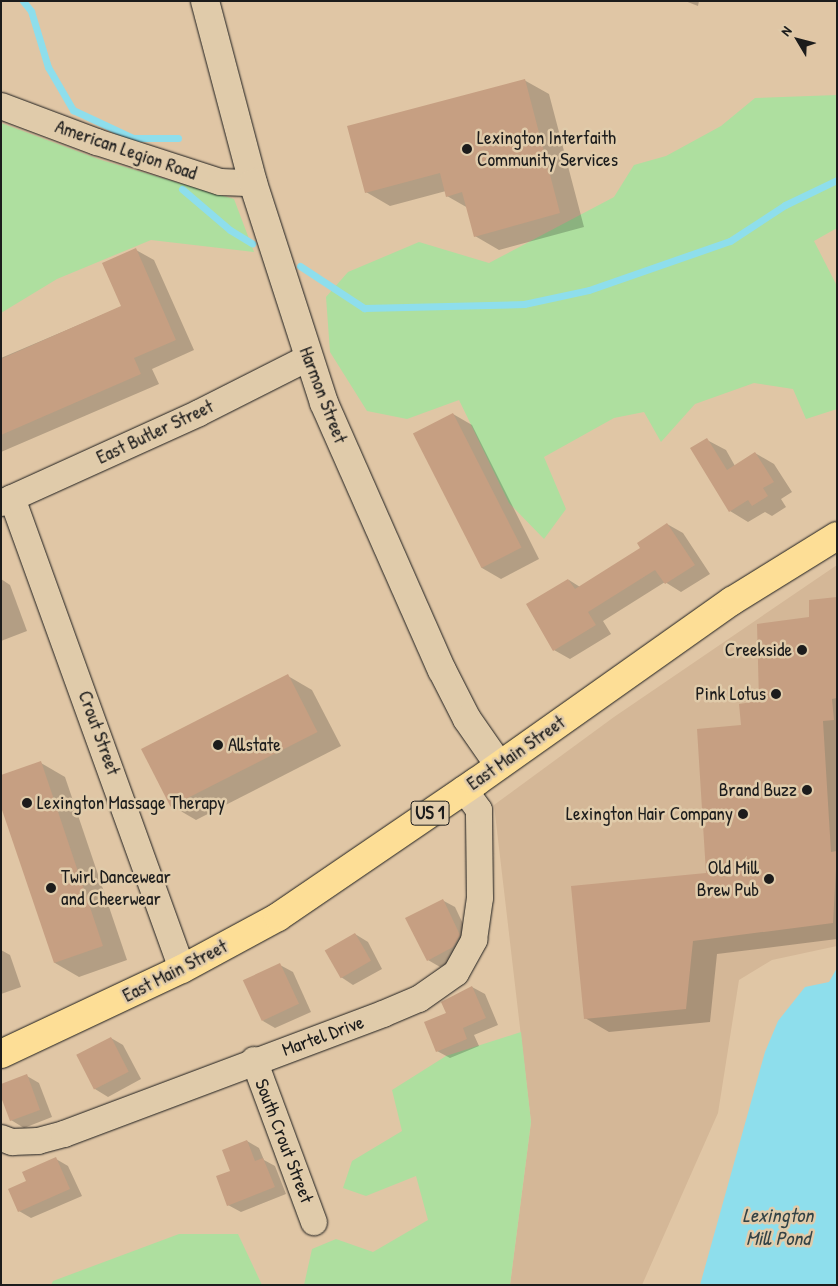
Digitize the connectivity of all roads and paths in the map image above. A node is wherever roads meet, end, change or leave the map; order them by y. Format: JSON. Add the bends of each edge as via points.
{"nodes":[{"id":1,"x":205,"y":1,"type":"edge"},
{"id":2,"x":1,"y":106,"type":"edge"},
{"id":3,"x":253,"y":183,"type":"junction"},
{"id":4,"x":308,"y":358,"type":"junction"},
{"id":5,"x":6,"y":500,"type":"edge"},
{"id":6,"x":837,"y":536,"type":"edge"},
{"id":7,"x":499,"y":766,"type":"junction"},
{"id":8,"x":464,"y":790,"type":"junction"},
{"id":9,"x":182,"y":970,"type":"junction"},
{"id":10,"x":1,"y":1054,"type":"edge"},
{"id":11,"x":254,"y":1060,"type":"junction"},
{"id":12,"x":1,"y":1138,"type":"edge"},
{"id":13,"x":314,"y":1222,"type":"dead end"}],
"edges":[{"from":1,"to":3,"type":"street","name":"Harmon Street"},
{"from":2,"to":3,"type":"street","name":"American Legion Road","via":[[96,142],[220,182]]},
{"from":3,"to":4,"type":"street","name":"Harmon Street"},
{"from":4,"to":5,"type":"street","name":"East Butler Street","via":[[199,413]]},
{"from":4,"to":7,"type":"street","name":"Harmon Street","via":[[336,434],[442,670],[467,719]]},
{"from":5,"to":9,"type":"street","name":"Crout Street"},
{"from":6,"to":7,"type":"main road","name":"East Main Street","number":"US 1","via":[[748,590]]},
{"from":7,"to":8,"type":"main road","name":"East Main Street","number":"US 1"},
{"from":8,"to":9,"type":"main road","name":"East Main Street","number":"US 1","via":[[278,917]]},
{"from":8,"to":11,"type":"street","name":"Martel Drive","via":[[479,810],[480,898],[474,940],[456,973],[419,999]]},
{"from":9,"to":10,"type":"main road","name":"East Main Street","number":"US 1"},
{"from":11,"to":12,"type":"street","name":"Martel Drive","via":[[64,1134],[38,1141],[12,1142]]},
{"from":11,"to":13,"type":"street","name":"South Crout Street"}]}
